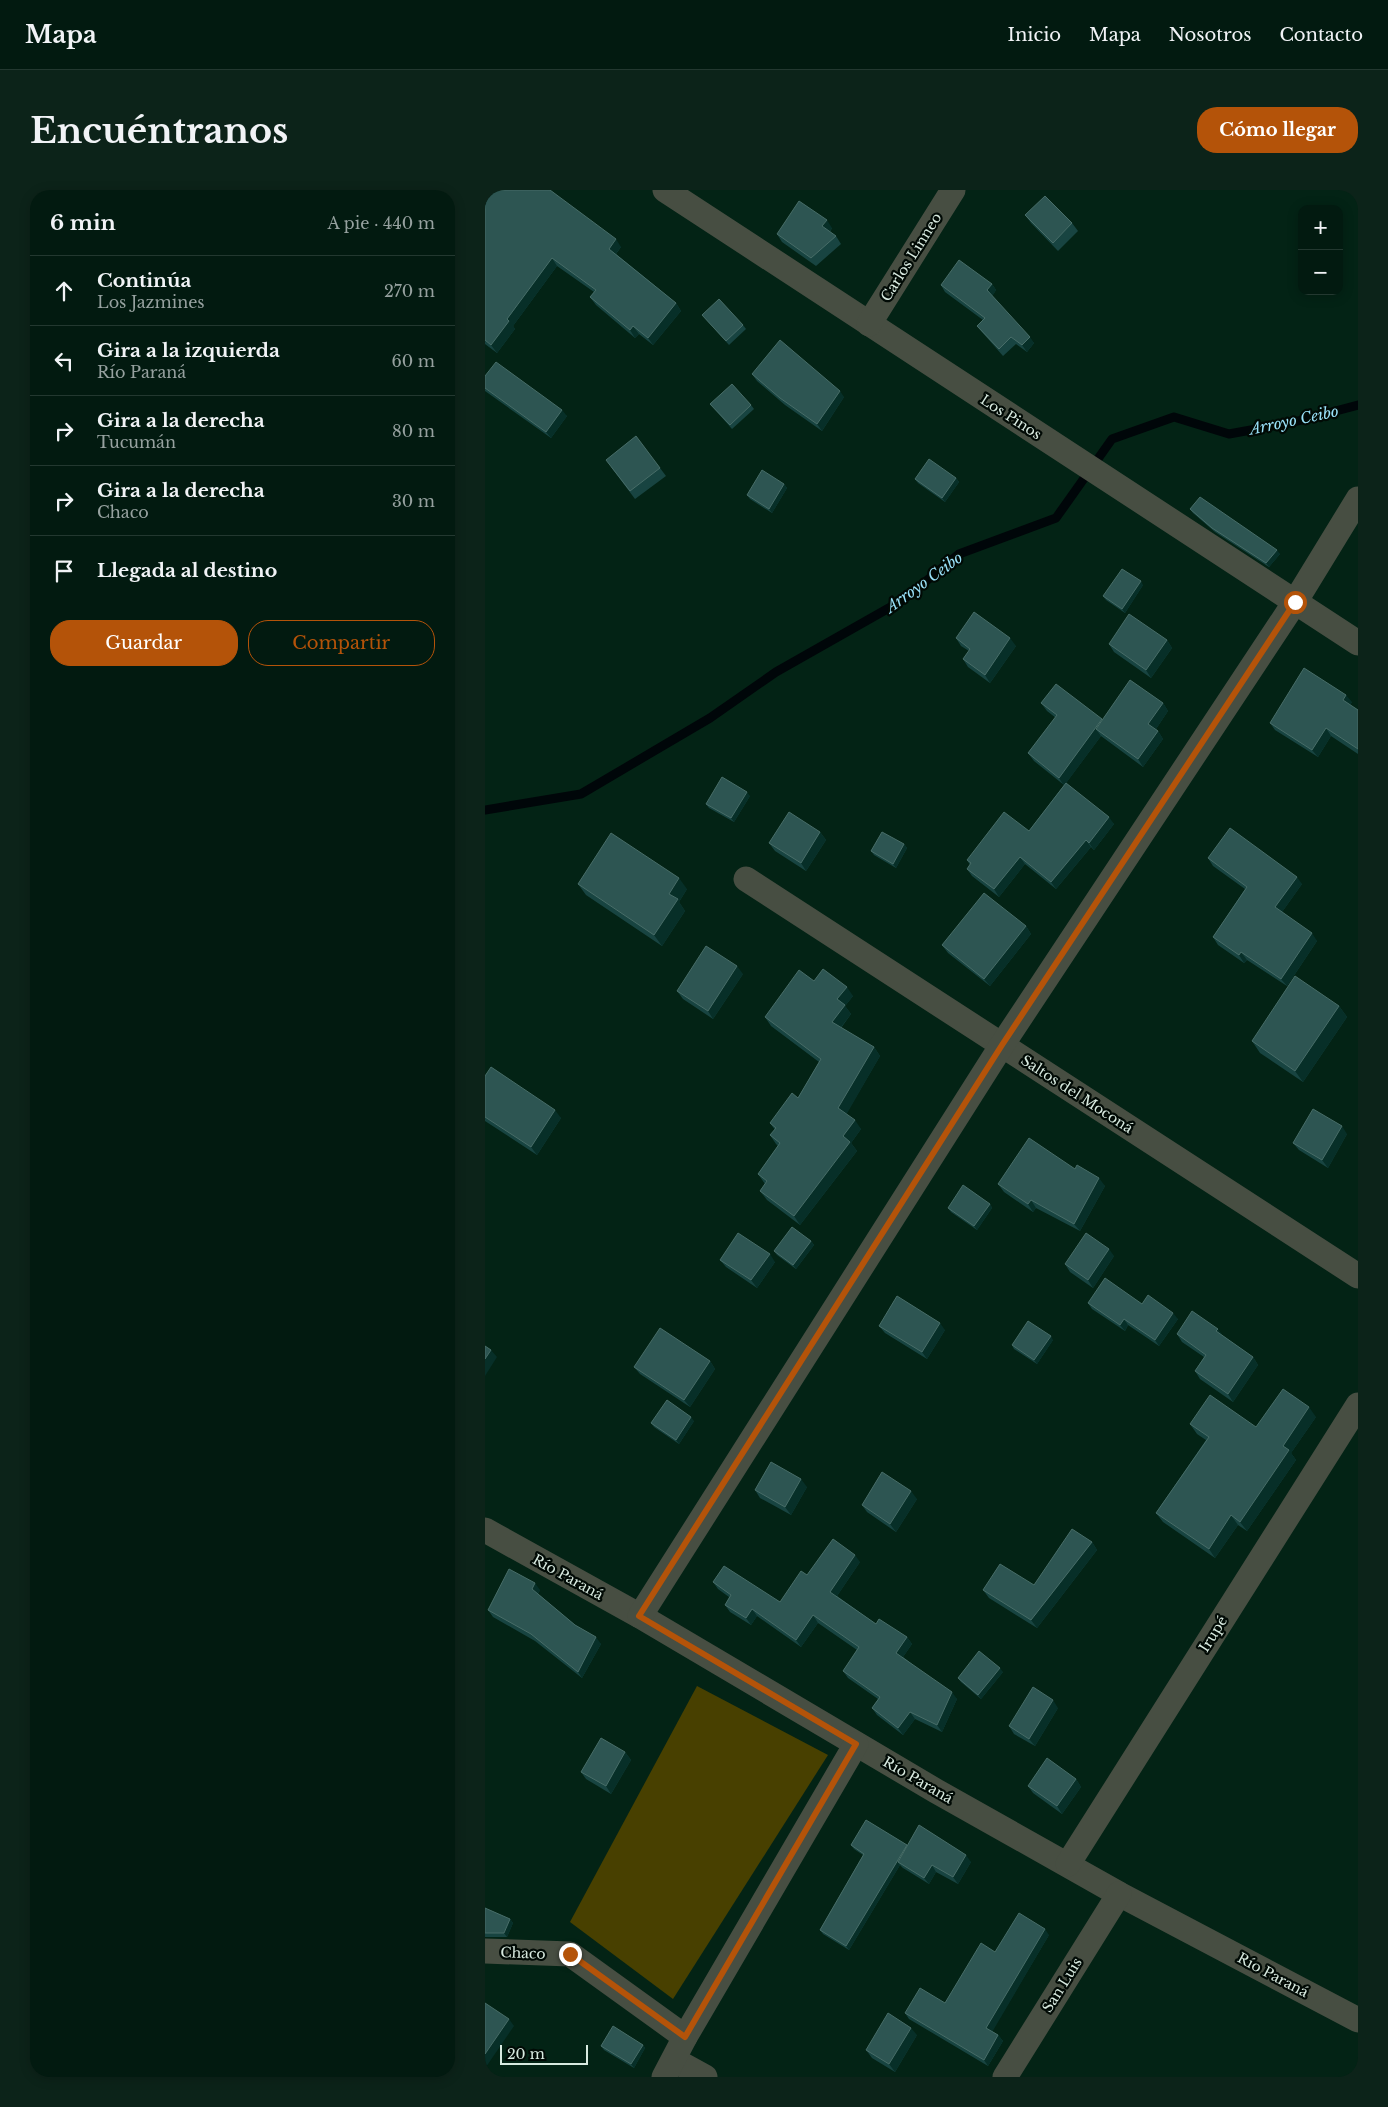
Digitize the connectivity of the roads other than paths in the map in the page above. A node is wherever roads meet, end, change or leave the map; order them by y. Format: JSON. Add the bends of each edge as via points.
{"nodes":[{"id":1,"x":665,"y":190,"type":"edge"},
{"id":2,"x":953,"y":190,"type":"edge"},
{"id":3,"x":869,"y":324,"type":"junction"},
{"id":4,"x":1358,"y":499,"type":"edge"},
{"id":5,"x":1295,"y":602,"type":"junction"},
{"id":6,"x":1358,"y":643,"type":"edge"},
{"id":7,"x":746,"y":879,"type":"dead end"},
{"id":8,"x":1002,"y":1045,"type":"junction"},
{"id":9,"x":1358,"y":1276,"type":"edge"},
{"id":10,"x":1358,"y":1405,"type":"edge"},
{"id":11,"x":485,"y":1530,"type":"edge"},
{"id":12,"x":639,"y":1616,"type":"junction"},
{"id":13,"x":856,"y":1744,"type":"junction"},
{"id":14,"x":1067,"y":1864,"type":"junction"},
{"id":15,"x":1119,"y":1894,"type":"junction"},
{"id":16,"x":485,"y":1951,"type":"edge"},
{"id":17,"x":1358,"y":2020,"type":"edge"},
{"id":18,"x":685,"y":2037,"type":"junction"},
{"id":19,"x":669,"y":2068,"type":"edge"},
{"id":20,"x":705,"y":2077,"type":"edge"},
{"id":21,"x":1005,"y":2077,"type":"edge"}],
"edges":[{"from":1,"to":3,"type":"street","name":"Los Pinos"},
{"from":2,"to":3,"type":"street","name":"Carlos Linneo"},
{"from":3,"to":5,"type":"street","name":"Los Pinos"},
{"from":4,"to":5,"type":"street"},
{"from":5,"to":6,"type":"street","name":"Los Pinos"},
{"from":5,"to":8,"type":"street"},
{"from":7,"to":8,"type":"street","name":"Saltos del Moconá"},
{"from":8,"to":9,"type":"street","name":"Saltos del Moconá"},
{"from":8,"to":12,"type":"street"},
{"from":10,"to":14,"type":"street","name":"Irupé"},
{"from":11,"to":12,"type":"street","name":"Río Paraná"},
{"from":12,"to":13,"type":"street","name":"Río Paraná"},
{"from":13,"to":14,"type":"street","name":"Río Paraná"},
{"from":13,"to":18,"type":"street"},
{"from":14,"to":15,"type":"street","name":"Río Paraná"},
{"from":15,"to":17,"type":"street","name":"Río Paraná"},
{"from":15,"to":21,"type":"street","name":"San Luis"},
{"from":16,"to":18,"type":"street","name":"Chaco","via":[[570,1954]]},
{"from":18,"to":19,"type":"street"},
{"from":19,"to":20,"type":"street"}]}
